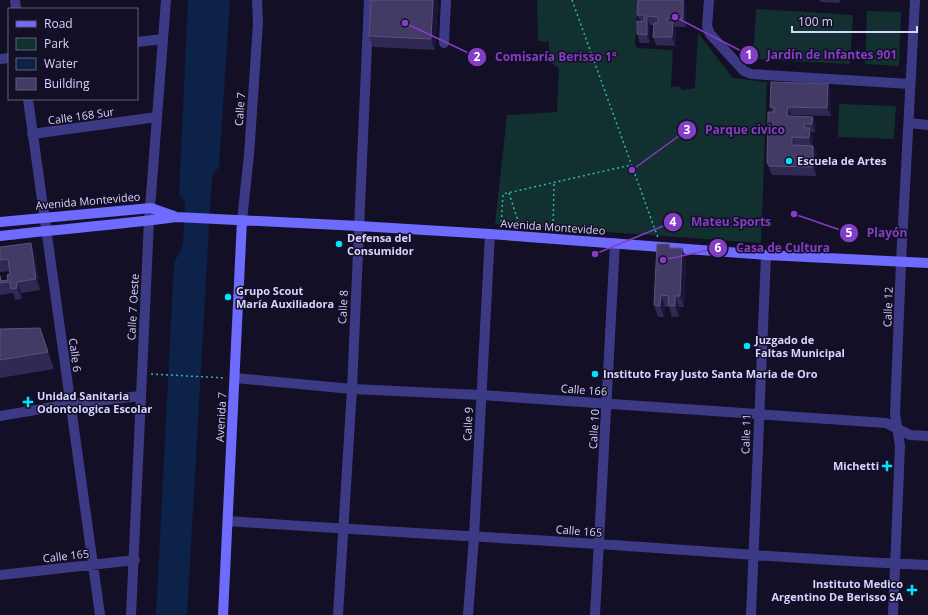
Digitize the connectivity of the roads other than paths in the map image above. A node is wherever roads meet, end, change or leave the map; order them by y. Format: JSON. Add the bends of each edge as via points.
{"nodes":[{"id":1,"x":166,"y":0,"type":"edge"},
{"id":2,"x":257,"y":0,"type":"edge"},
{"id":3,"x":369,"y":0,"type":"edge"},
{"id":4,"x":446,"y":0,"type":"edge"},
{"id":5,"x":709,"y":0,"type":"edge"},
{"id":6,"x":915,"y":0,"type":"edge"},
{"id":7,"x":163,"y":39,"type":"junction"},
{"id":8,"x":138,"y":42,"type":"edge"},
{"id":9,"x":444,"y":43,"type":"dead end"},
{"id":10,"x":910,"y":84,"type":"junction"},
{"id":11,"x":28,"y":100,"type":"edge"},
{"id":12,"x":157,"y":117,"type":"junction"},
{"id":13,"x":909,"y":123,"type":"junction"},
{"id":14,"x":928,"y":125,"type":"edge"},
{"id":15,"x":32,"y":134,"type":"junction"},
{"id":16,"x":151,"y":208,"type":"junction"},
{"id":17,"x":43,"y":217,"type":"junction"},
{"id":18,"x":176,"y":217,"type":"junction"},
{"id":19,"x":242,"y":220,"type":"junction"},
{"id":20,"x":149,"y":221,"type":"junction"},
{"id":21,"x":0,"y":222,"type":"edge"},
{"id":22,"x":359,"y":226,"type":"junction"},
{"id":23,"x":45,"y":230,"type":"junction"},
{"id":24,"x":490,"y":234,"type":"junction"},
{"id":25,"x":0,"y":236,"type":"edge"},
{"id":26,"x":615,"y":243,"type":"junction"},
{"id":27,"x":766,"y":255,"type":"junction"},
{"id":28,"x":901,"y":262,"type":"junction"},
{"id":29,"x":928,"y":263,"type":"edge"},
{"id":30,"x":235,"y":378,"type":"junction"},
{"id":31,"x":352,"y":389,"type":"junction"},
{"id":32,"x":482,"y":395,"type":"junction"},
{"id":33,"x":140,"y":396,"type":"junction"},
{"id":34,"x":607,"y":403,"type":"junction"},
{"id":35,"x":70,"y":404,"type":"junction"},
{"id":36,"x":759,"y":414,"type":"junction"},
{"id":37,"x":0,"y":416,"type":"edge"},
{"id":38,"x":898,"y":429,"type":"junction"},
{"id":39,"x":928,"y":436,"type":"edge"},
{"id":40,"x":228,"y":521,"type":"junction"},
{"id":41,"x":343,"y":530,"type":"junction"},
{"id":42,"x":474,"y":537,"type":"junction"},
{"id":43,"x":600,"y":544,"type":"junction"},
{"id":44,"x":754,"y":556,"type":"junction"},
{"id":45,"x":135,"y":560,"type":"junction"},
{"id":46,"x":895,"y":564,"type":"junction"},
{"id":47,"x":93,"y":565,"type":"junction"},
{"id":48,"x":928,"y":565,"type":"edge"},
{"id":49,"x":0,"y":576,"type":"edge"},
{"id":50,"x":100,"y":615,"type":"edge"},
{"id":51,"x":132,"y":615,"type":"edge"},
{"id":52,"x":223,"y":615,"type":"edge"},
{"id":53,"x":338,"y":615,"type":"edge"},
{"id":54,"x":468,"y":615,"type":"edge"},
{"id":55,"x":596,"y":615,"type":"edge"},
{"id":56,"x":751,"y":615,"type":"edge"},
{"id":57,"x":893,"y":615,"type":"edge"}],
"edges":[{"from":1,"to":7,"type":"street","name":"Calle 7 Oeste"},
{"from":2,"to":19,"type":"street","name":"Calle 7","via":[[257,38]]},
{"from":3,"to":22,"type":"street","name":"Calle 8"},
{"from":4,"to":9,"type":"street"},
{"from":5,"to":10,"type":"street","via":[[710,34],[744,72]]},
{"from":6,"to":10,"type":"street","name":"Calle 12"},
{"from":7,"to":8,"type":"street"},
{"from":7,"to":12,"type":"street","name":"Calle 7 Oeste"},
{"from":10,"to":13,"type":"street","name":"Calle 12"},
{"from":11,"to":15,"type":"street","name":"Calle 6"},
{"from":12,"to":15,"type":"street","name":"Calle 168 Sur"},
{"from":12,"to":16,"type":"street","name":"Calle 7 Oeste"},
{"from":13,"to":14,"type":"street"},
{"from":13,"to":28,"type":"street","name":"Calle 12"},
{"from":15,"to":17,"type":"street","name":"Calle 6"},
{"from":16,"to":17,"type":"main road","name":"Avenida Montevideo"},
{"from":16,"to":18,"type":"main road","name":"Avenida Montevideo"},
{"from":16,"to":20,"type":"street","name":"Calle 7 Oeste"},
{"from":17,"to":21,"type":"main road","name":"Avenida Montevideo"},
{"from":17,"to":23,"type":"street","name":"Calle 6"},
{"from":18,"to":19,"type":"main road","name":"Avenida Montevideo"},
{"from":18,"to":20,"type":"main road","name":"Avenida Montevideo"},
{"from":19,"to":22,"type":"main road","name":"Avenida Montevideo"},
{"from":19,"to":30,"type":"main road","name":"Avenida 7"},
{"from":20,"to":23,"type":"main road","name":"Avenida Montevideo"},
{"from":20,"to":33,"type":"street","name":"Calle 7 Oeste"},
{"from":22,"to":24,"type":"main road","name":"Avenida Montevideo"},
{"from":22,"to":31,"type":"street","name":"Calle 8"},
{"from":23,"to":25,"type":"main road","name":"Avenida Montevideo"},
{"from":23,"to":35,"type":"street","name":"Calle 6"},
{"from":24,"to":26,"type":"main road","name":"Avenida Montevideo"},
{"from":24,"to":32,"type":"street","name":"Calle 9"},
{"from":26,"to":27,"type":"main road","name":"Avenida Montevideo"},
{"from":26,"to":34,"type":"street","name":"Calle 10"},
{"from":27,"to":28,"type":"main road","name":"Avenida Montevideo"},
{"from":27,"to":36,"type":"street","name":"Calle 11"},
{"from":28,"to":29,"type":"main road","name":"Avenida Montevideo"},
{"from":28,"to":38,"type":"street","name":"Calle 12","via":[[895,414]]},
{"from":30,"to":31,"type":"street","name":"Calle 166"},
{"from":30,"to":40,"type":"main road","name":"Avenida 7"},
{"from":31,"to":32,"type":"street","name":"Calle 166"},
{"from":31,"to":41,"type":"street","name":"Calle 8"},
{"from":32,"to":34,"type":"street","name":"Calle 166"},
{"from":32,"to":42,"type":"street","name":"Calle 9"},
{"from":33,"to":35,"type":"street"},
{"from":33,"to":45,"type":"street","name":"Calle 7 Oeste"},
{"from":34,"to":36,"type":"street","name":"Calle 166"},
{"from":34,"to":43,"type":"street","name":"Calle 10"},
{"from":35,"to":37,"type":"street"},
{"from":35,"to":47,"type":"street","name":"Calle 6"},
{"from":36,"to":38,"type":"street","name":"Calle 166","via":[[886,423]]},
{"from":36,"to":44,"type":"street","name":"Calle 11"},
{"from":38,"to":39,"type":"street","name":"Calle 166","via":[[910,435]]},
{"from":38,"to":46,"type":"street","name":"Calle 12","via":[[900,446]]},
{"from":40,"to":41,"type":"street","name":"Calle 165"},
{"from":40,"to":52,"type":"main road","name":"Avenida 7"},
{"from":41,"to":42,"type":"street","name":"Calle 165"},
{"from":41,"to":53,"type":"street","name":"Calle 8"},
{"from":42,"to":43,"type":"street","name":"Calle 165"},
{"from":42,"to":54,"type":"street","name":"Calle 9"},
{"from":43,"to":44,"type":"street","name":"Calle 165"},
{"from":43,"to":55,"type":"street","name":"Calle 10"},
{"from":44,"to":46,"type":"street","name":"Calle 165"},
{"from":44,"to":56,"type":"street","name":"Calle 11"},
{"from":45,"to":47,"type":"street","name":"Calle 165"},
{"from":45,"to":51,"type":"street","name":"Calle 7 Oeste"},
{"from":46,"to":48,"type":"street","name":"Calle 165"},
{"from":46,"to":57,"type":"street","name":"Calle 12"},
{"from":47,"to":49,"type":"street","name":"Calle 165"},
{"from":47,"to":50,"type":"street","name":"Calle 6"}]}
